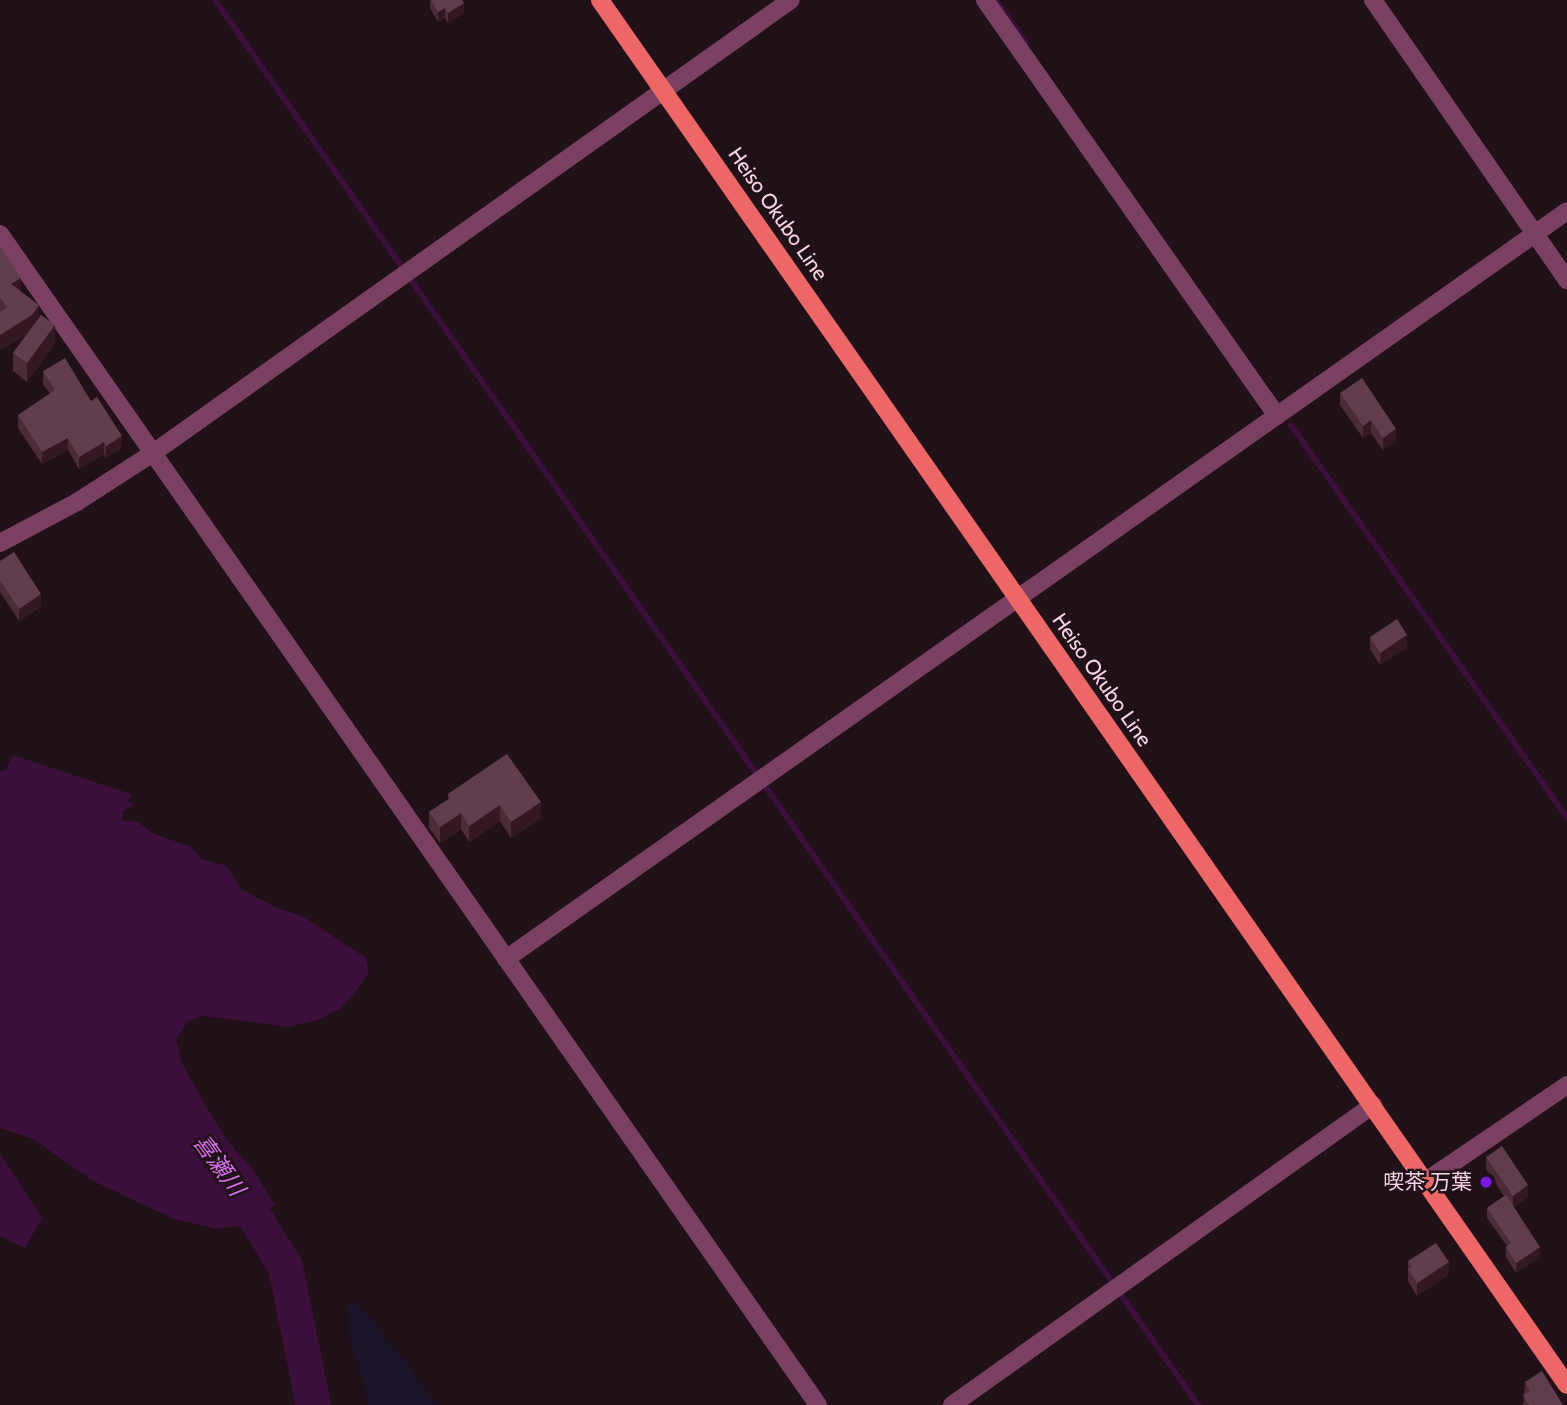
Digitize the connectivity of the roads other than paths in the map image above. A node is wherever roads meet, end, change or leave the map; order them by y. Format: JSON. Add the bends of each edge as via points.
{"nodes":[{"id":1,"x":600,"y":0,"type":"edge"},
{"id":2,"x":791,"y":0,"type":"edge"},
{"id":3,"x":985,"y":0,"type":"edge"},
{"id":4,"x":1373,"y":0,"type":"edge"},
{"id":5,"x":664,"y":90,"type":"junction"},
{"id":6,"x":1567,"y":211,"type":"edge"},
{"id":7,"x":1535,"y":233,"type":"junction"},
{"id":8,"x":0,"y":234,"type":"edge"},
{"id":9,"x":1567,"y":281,"type":"edge"},
{"id":10,"x":1278,"y":416,"type":"junction"},
{"id":11,"x":153,"y":453,"type":"junction"},
{"id":12,"x":0,"y":542,"type":"edge"},
{"id":13,"x":1018,"y":601,"type":"junction"},
{"id":14,"x":506,"y":959,"type":"junction"},
{"id":15,"x":1567,"y":1085,"type":"edge"},
{"id":16,"x":1373,"y":1105,"type":"junction"},
{"id":17,"x":1426,"y":1181,"type":"junction"},
{"id":18,"x":1567,"y":1385,"type":"edge"},
{"id":19,"x":818,"y":1405,"type":"edge"},
{"id":20,"x":952,"y":1405,"type":"edge"}],
"edges":[{"from":1,"to":5,"type":"main road","name":"Heiso Okubo Line"},
{"from":2,"to":5,"type":"street"},
{"from":3,"to":10,"type":"street"},
{"from":4,"to":7,"type":"street"},
{"from":5,"to":11,"type":"street"},
{"from":5,"to":13,"type":"main road","name":"Heiso Okubo Line"},
{"from":6,"to":7,"type":"street"},
{"from":7,"to":9,"type":"street"},
{"from":7,"to":10,"type":"street"},
{"from":8,"to":11,"type":"street"},
{"from":10,"to":13,"type":"street"},
{"from":11,"to":12,"type":"street","via":[[77,502]]},
{"from":11,"to":14,"type":"street"},
{"from":13,"to":14,"type":"street"},
{"from":13,"to":16,"type":"main road","name":"Heiso Okubo Line"},
{"from":14,"to":19,"type":"street"},
{"from":15,"to":17,"type":"street"},
{"from":16,"to":17,"type":"main road","name":"Heiso Okubo Line"},
{"from":16,"to":20,"type":"street"},
{"from":17,"to":18,"type":"main road","name":"Heiso Okubo Line"}]}
